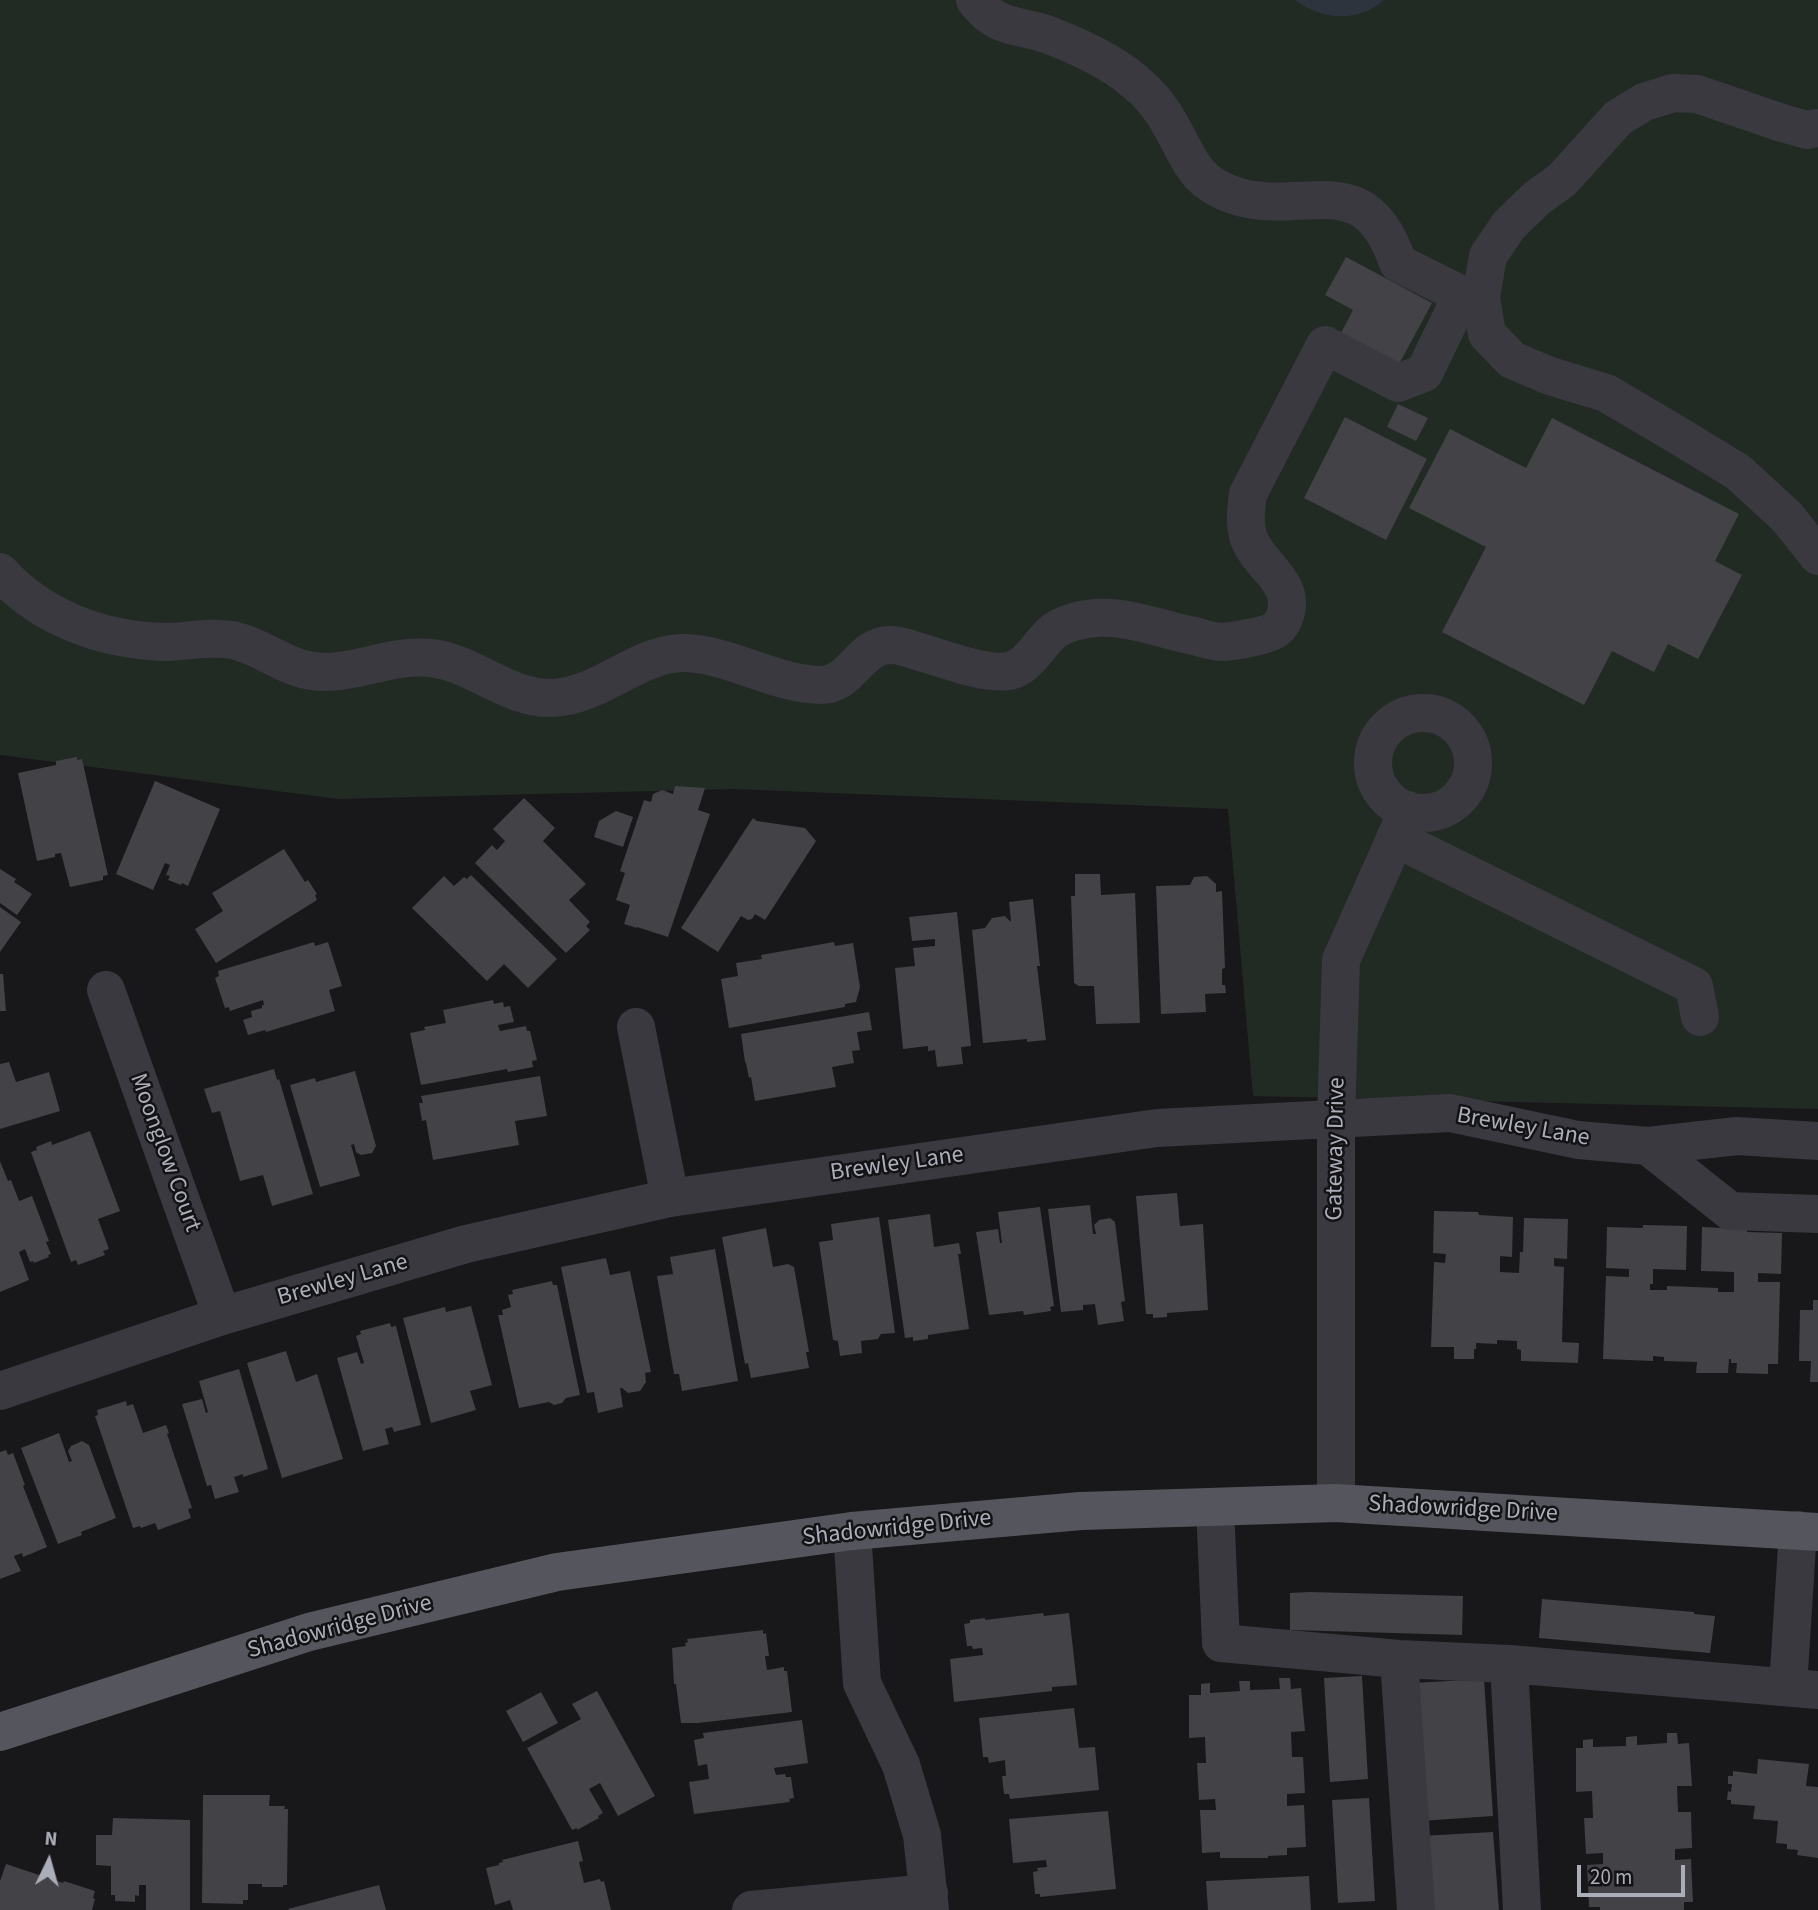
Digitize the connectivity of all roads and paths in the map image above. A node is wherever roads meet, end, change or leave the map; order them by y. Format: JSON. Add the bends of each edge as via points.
{"nodes":[{"id":1,"x":975,"y":0,"type":"edge"},
{"id":2,"x":1818,"y":128,"type":"edge"},
{"id":3,"x":1818,"y":556,"type":"edge"},
{"id":4,"x":0,"y":572,"type":"edge"},
{"id":5,"x":106,"y":990,"type":"dead end"},
{"id":6,"x":1700,"y":1017,"type":"dead end"},
{"id":7,"x":636,"y":1027,"type":"dead end"},
{"id":8,"x":1336,"y":1120,"type":"junction"},
{"id":9,"x":1818,"y":1141,"type":"edge"},
{"id":10,"x":1647,"y":1146,"type":"junction"},
{"id":11,"x":670,"y":1198,"type":"junction"},
{"id":12,"x":1818,"y":1214,"type":"edge"},
{"id":13,"x":222,"y":1316,"type":"junction"},
{"id":14,"x":0,"y":1391,"type":"edge"},
{"id":15,"x":1336,"y":1503,"type":"junction"},
{"id":16,"x":1215,"y":1507,"type":"junction"},
{"id":17,"x":852,"y":1531,"type":"junction"},
{"id":18,"x":1808,"y":1531,"type":"edge"},
{"id":19,"x":1399,"y":1660,"type":"junction"},
{"id":20,"x":1509,"y":1664,"type":"junction"},
{"id":21,"x":1803,"y":1688,"type":"edge"},
{"id":22,"x":0,"y":1732,"type":"edge"},
{"id":23,"x":930,"y":1901,"type":"edge"},
{"id":24,"x":751,"y":1910,"type":"edge"},
{"id":25,"x":1416,"y":1910,"type":"edge"},
{"id":26,"x":1522,"y":1910,"type":"edge"}],
"edges":[{"from":1,"to":4,"type":"street","via":[[982,11],[1002,24],[1059,39],[1133,80],[1171,125],[1195,170],[1213,186],[1260,201],[1329,199],[1354,205],[1372,216],[1398,263],[1462,295],[1424,373],[1398,383],[1325,345],[1248,494],[1248,536],[1284,590],[1287,606],[1283,622],[1272,633],[1222,642],[1131,621],[1077,620],[1055,630],[1025,663],[1011,671],[990,671],[888,644],[873,649],[839,682],[823,685],[681,653],[648,661],[594,688],[552,698],[506,688],[429,657],[321,672],[287,665],[236,641],[162,642],[110,635],[55,616]]},
{"from":2,"to":3,"type":"street","via":[[1782,123],[1697,94],[1673,93],[1644,102],[1618,118],[1562,180],[1509,225],[1488,256],[1482,297],[1487,334],[1512,360],[1606,393],[1738,472],[1787,517]]},
{"from":5,"to":13,"type":"street","name":"Moonglow Court"},
{"from":6,"to":8,"type":"street","name":"Gateway Drive","via":[[1694,986],[1402,824],[1341,960]]},
{"from":7,"to":11,"type":"street"},
{"from":8,"to":10,"type":"street","name":"Brewley Lane","via":[[1450,1113],[1578,1140]]},
{"from":8,"to":11,"type":"street","name":"Brewley Lane","via":[[1157,1128]]},
{"from":8,"to":15,"type":"street","name":"Gateway Drive"},
{"from":9,"to":10,"type":"street","name":"Brewley Lane","via":[[1737,1136]]},
{"from":10,"to":12,"type":"street","via":[[1730,1211]]},
{"from":11,"to":13,"type":"street","name":"Brewley Lane","via":[[466,1244]]},
{"from":13,"to":14,"type":"street","name":"Brewley Lane"},
{"from":15,"to":16,"type":"main road","name":"Shadowridge Drive"},
{"from":15,"to":18,"type":"main road","name":"Shadowridge Drive"},
{"from":16,"to":17,"type":"main road","name":"Shadowridge Drive","via":[[1081,1511]]},
{"from":16,"to":19,"type":"street","via":[[1221,1643]]},
{"from":17,"to":22,"type":"main road","name":"Shadowridge Drive","via":[[557,1572],[309,1632]]},
{"from":17,"to":23,"type":"street","via":[[862,1683],[901,1765],[922,1835]]},
{"from":18,"to":21,"type":"street"},
{"from":19,"to":20,"type":"street"},
{"from":19,"to":25,"type":"street"},
{"from":20,"to":21,"type":"street"},
{"from":20,"to":26,"type":"street"},
{"from":23,"to":24,"type":"street"}]}
